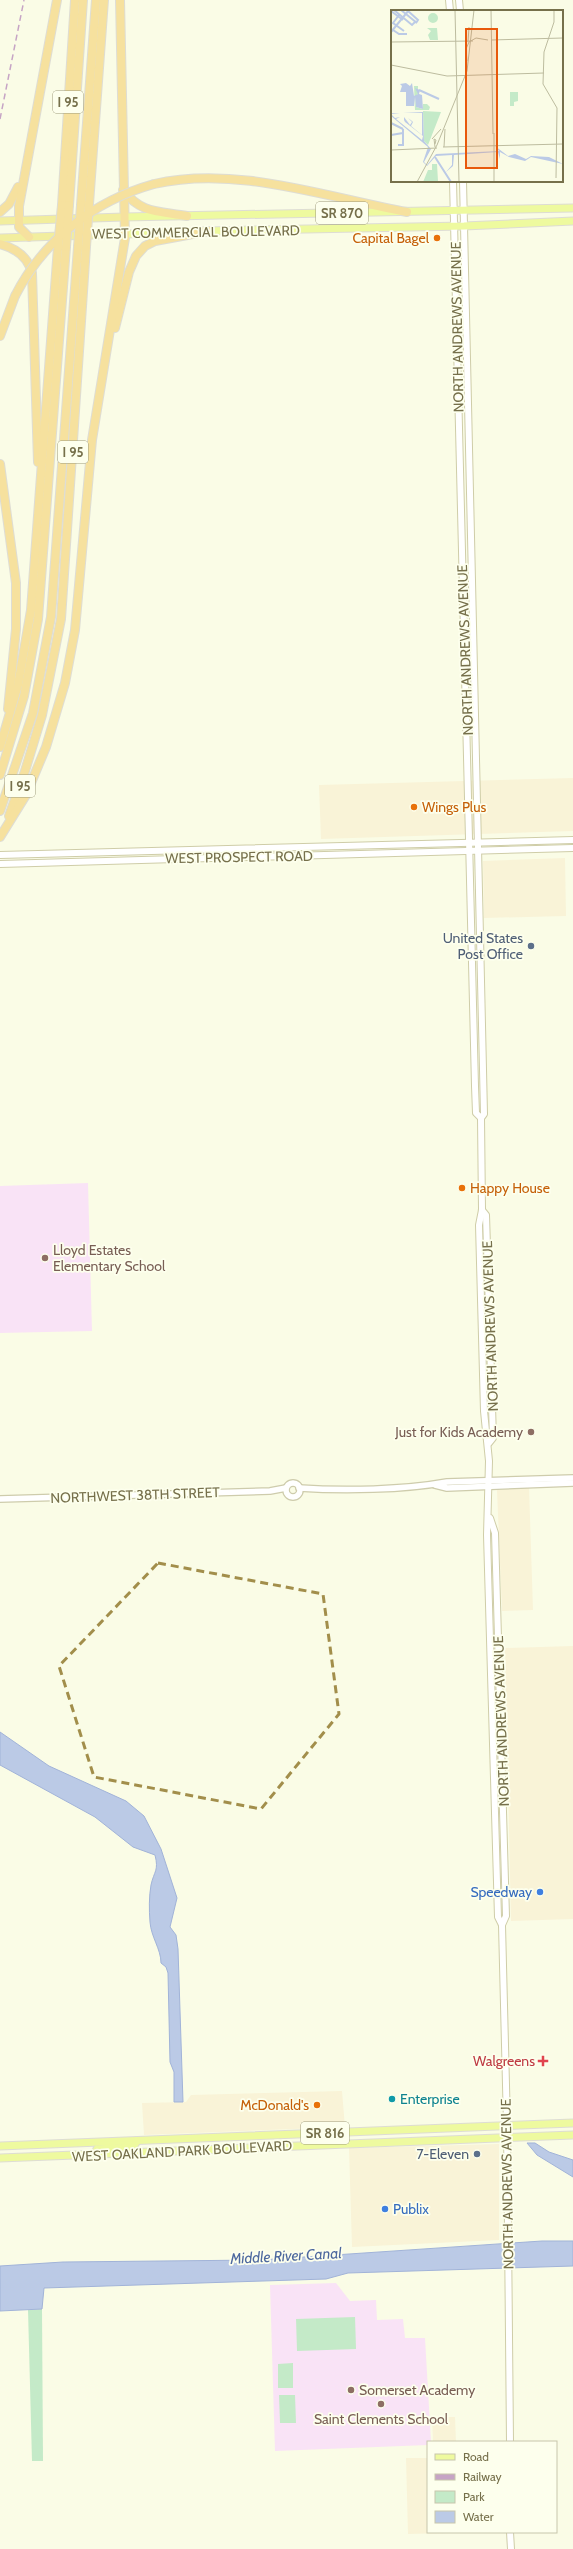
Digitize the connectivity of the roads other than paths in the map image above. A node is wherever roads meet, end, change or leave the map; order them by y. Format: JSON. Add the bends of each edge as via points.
{"nodes":[{"id":1,"x":57,"y":0,"type":"edge"},
{"id":2,"x":75,"y":0,"type":"edge"},
{"id":3,"x":84,"y":0,"type":"edge"},
{"id":4,"x":96,"y":0,"type":"edge"},
{"id":5,"x":104,"y":0,"type":"edge"},
{"id":6,"x":120,"y":0,"type":"edge"},
{"id":7,"x":459,"y":0,"type":"edge"},
{"id":8,"x":460,"y":10,"type":"edge"},
{"id":9,"x":23,"y":177,"type":"junction"},
{"id":10,"x":453,"y":182,"type":"edge"},
{"id":11,"x":463,"y":182,"type":"edge"},
{"id":12,"x":123,"y":190,"type":"junction"},
{"id":13,"x":85,"y":204,"type":"junction"},
{"id":14,"x":65,"y":205,"type":"junction"},
{"id":15,"x":573,"y":208,"type":"edge"},
{"id":16,"x":454,"y":210,"type":"junction"},
{"id":17,"x":463,"y":210,"type":"junction"},
{"id":18,"x":0,"y":212,"type":"edge"},
{"id":19,"x":407,"y":212,"type":"junction"},
{"id":20,"x":187,"y":216,"type":"junction"},
{"id":21,"x":124,"y":217,"type":"junction"},
{"id":22,"x":18,"y":220,"type":"junction"},
{"id":23,"x":0,"y":221,"type":"edge"},
{"id":24,"x":573,"y":221,"type":"edge"},
{"id":25,"x":464,"y":226,"type":"junction"},
{"id":26,"x":454,"y":227,"type":"junction"},
{"id":27,"x":209,"y":231,"type":"junction"},
{"id":28,"x":125,"y":234,"type":"junction"},
{"id":29,"x":29,"y":237,"type":"junction"},
{"id":30,"x":0,"y":238,"type":"edge"},
{"id":31,"x":0,"y":244,"type":"edge"},
{"id":32,"x":62,"y":247,"type":"junction"},
{"id":33,"x":82,"y":247,"type":"junction"},
{"id":34,"x":0,"y":336,"type":"edge"},
{"id":35,"x":109,"y":346,"type":"junction"},
{"id":36,"x":0,"y":464,"type":"edge"},
{"id":37,"x":40,"y":494,"type":"junction"},
{"id":38,"x":8,"y":722,"type":"junction"},
{"id":39,"x":0,"y":747,"type":"edge"},
{"id":40,"x":0,"y":775,"type":"edge"},
{"id":41,"x":0,"y":811,"type":"edge"},
{"id":42,"x":0,"y":837,"type":"edge"},
{"id":43,"x":573,"y":840,"type":"edge"},
{"id":44,"x":469,"y":843,"type":"junction"},
{"id":45,"x":477,"y":843,"type":"junction"},
{"id":46,"x":573,"y":848,"type":"edge"},
{"id":47,"x":477,"y":851,"type":"junction"},
{"id":48,"x":469,"y":852,"type":"junction"},
{"id":49,"x":0,"y":855,"type":"edge"},
{"id":50,"x":0,"y":864,"type":"edge"},
{"id":51,"x":473,"y":1007,"type":"junction"},
{"id":52,"x":481,"y":1015,"type":"junction"},
{"id":53,"x":481,"y":1118,"type":"junction"},
{"id":54,"x":573,"y":1478,"type":"edge"},
{"id":55,"x":489,"y":1483,"type":"junction"},
{"id":56,"x":573,"y":1483,"type":"edge"},
{"id":57,"x":299,"y":1490,"type":"junction"},
{"id":58,"x":286,"y":1491,"type":"junction"},
{"id":59,"x":0,"y":1499,"type":"edge"},
{"id":60,"x":489,"y":1517,"type":"junction"},
{"id":61,"x":489,"y":1604,"type":"junction"},
{"id":62,"x":497,"y":1615,"type":"junction"},
{"id":63,"x":490,"y":1632,"type":"junction"},
{"id":64,"x":498,"y":1639,"type":"junction"},
{"id":65,"x":502,"y":1925,"type":"junction"},
{"id":66,"x":573,"y":2123,"type":"edge"},
{"id":67,"x":507,"y":2125,"type":"junction"},
{"id":68,"x":356,"y":2131,"type":"junction"},
{"id":69,"x":573,"y":2135,"type":"edge"},
{"id":70,"x":231,"y":2136,"type":"junction"},
{"id":71,"x":507,"y":2136,"type":"junction"},
{"id":72,"x":137,"y":2141,"type":"junction"},
{"id":73,"x":300,"y":2145,"type":"junction"},
{"id":74,"x":0,"y":2146,"type":"edge"},
{"id":75,"x":10,"y":2146,"type":"junction"},
{"id":76,"x":0,"y":2150,"type":"edge"},
{"id":77,"x":188,"y":2150,"type":"junction"},
{"id":78,"x":95,"y":2154,"type":"junction"},
{"id":79,"x":0,"y":2158,"type":"edge"},
{"id":80,"x":510,"y":2441,"type":"edge"},
{"id":81,"x":510,"y":2533,"type":"edge"},
{"id":82,"x":510,"y":2549,"type":"edge"}],
"edges":[{"from":1,"to":9,"type":"highway"},
{"from":2,"to":14,"type":"highway","number":"I 95"},
{"from":3,"to":14,"type":"highway"},
{"from":4,"to":13,"type":"highway"},
{"from":5,"to":13,"type":"highway","number":"I 95"},
{"from":6,"to":12,"type":"highway"},
{"from":7,"to":8,"type":"main road"},
{"from":9,"to":18,"type":"highway","via":[[12,200]]},
{"from":9,"to":22,"type":"highway"},
{"from":10,"to":16,"type":"main road","name":"NORTH ANDREWS AVENUE"},
{"from":11,"to":17,"type":"main road","name":"NORTH ANDREWS AVENUE"},
{"from":12,"to":20,"type":"highway","via":[[140,207]]},
{"from":12,"to":21,"type":"highway"},
{"from":13,"to":33,"type":"highway","number":"I 95","bridge":true},
{"from":14,"to":32,"type":"highway","number":"I 95","bridge":true},
{"from":15,"to":17,"type":"main road","number":"SR 870"},
{"from":16,"to":17,"type":"main road","name":"WEST COMMERCIAL BOULEVARD","number":"SR 870"},
{"from":16,"to":19,"type":"main road","name":"WEST COMMERCIAL BOULEVARD","number":"SR 870"},
{"from":16,"to":26,"type":"main road","name":"NORTH ANDREWS AVENUE"},
{"from":17,"to":25,"type":"main road","name":"NORTH ANDREWS AVENUE"},
{"from":19,"to":20,"type":"main road","name":"WEST COMMERCIAL BOULEVARD","number":"SR 870"},
{"from":19,"to":34,"type":"highway","bridge":true,"via":[[235,178],[188,178],[154,184],[115,198],[80,219],[56,240],[37,260],[15,296]]},
{"from":20,"to":21,"type":"main road","name":"WEST COMMERCIAL BOULEVARD","number":"SR 870"},
{"from":21,"to":22,"type":"highway","name":"WEST COMMERCIAL BOULEVARD","number":"SR 870"},
{"from":21,"to":28,"type":"highway"},
{"from":22,"to":23,"type":"highway","name":"WEST COMMERCIAL BOULEVARD","number":"SR 870"},
{"from":22,"to":29,"type":"highway","via":[[21,229]]},
{"from":24,"to":25,"type":"main road","number":"SR 870"},
{"from":25,"to":26,"type":"main road","name":"WEST COMMERCIAL BOULEVARD","number":"SR 870"},
{"from":25,"to":45,"type":"main road","name":"NORTH ANDREWS AVENUE"},
{"from":26,"to":27,"type":"main road","name":"WEST COMMERCIAL BOULEVARD","number":"SR 870"},
{"from":26,"to":44,"type":"main road","name":"NORTH ANDREWS AVENUE"},
{"from":27,"to":28,"type":"main road","name":"WEST COMMERCIAL BOULEVARD","number":"SR 870"},
{"from":27,"to":35,"type":"highway","via":[[155,241],[145,246],[136,256]]},
{"from":28,"to":29,"type":"highway","name":"WEST COMMERCIAL BOULEVARD","number":"SR 870"},
{"from":28,"to":35,"type":"highway"},
{"from":29,"to":30,"type":"highway","name":"WEST COMMERCIAL BOULEVARD","number":"SR 870"},
{"from":31,"to":37,"type":"highway","via":[[22,254],[32,273]]},
{"from":32,"to":37,"type":"highway","number":"I 95"},
{"from":32,"to":40,"type":"highway","via":[[38,619],[24,696]]},
{"from":33,"to":41,"type":"highway","via":[[51,617],[33,713]]},
{"from":33,"to":42,"type":"highway","number":"I 95","via":[[65,580],[59,632],[37,734]]},
{"from":35,"to":42,"type":"highway","via":[[92,440],[76,617],[66,676],[50,735],[26,795]]},
{"from":36,"to":38,"type":"highway","via":[[16,583],[16,629],[9,685]]},
{"from":37,"to":38,"type":"highway","number":"I 95","via":[[28,629],[20,679]]},
{"from":38,"to":39,"type":"highway","number":"I 95"},
{"from":43,"to":45,"type":"main road","name":"WEST PROSPECT ROAD"},
{"from":44,"to":45,"type":"main road","name":"WEST PROSPECT ROAD"},
{"from":44,"to":48,"type":"main road","name":"NORTH ANDREWS AVENUE"},
{"from":44,"to":49,"type":"main road","name":"WEST PROSPECT ROAD"},
{"from":45,"to":47,"type":"main road","name":"NORTH ANDREWS AVENUE"},
{"from":46,"to":47,"type":"main road","name":"WEST PROSPECT ROAD"},
{"from":47,"to":48,"type":"main road","name":"WEST PROSPECT ROAD"},
{"from":47,"to":52,"type":"main road","name":"NORTH ANDREWS AVENUE"},
{"from":48,"to":50,"type":"main road","name":"WEST PROSPECT ROAD"},
{"from":48,"to":51,"type":"main road","name":"NORTH ANDREWS AVENUE"},
{"from":51,"to":52,"type":"main road"},
{"from":51,"to":53,"type":"main road","name":"NORTH ANDREWS AVENUE","via":[[476,1113]]},
{"from":52,"to":53,"type":"main road","name":"NORTH ANDREWS AVENUE","via":[[484,1114]]},
{"from":53,"to":55,"type":"main road","name":"NORTH ANDREWS AVENUE","via":[[482,1210],[486,1215],[492,1375]]},
{"from":54,"to":55,"type":"street"},
{"from":55,"to":56,"type":"street"},
{"from":55,"to":57,"type":"street","via":[[447,1482],[433,1485]]},
{"from":55,"to":60,"type":"main road","name":"NORTH ANDREWS AVENUE"},
{"from":57,"to":58,"type":"street","via":[[293,1497]]},
{"from":57,"to":58,"type":"street","via":[[292,1483]]},
{"from":58,"to":59,"type":"street","name":"NORTHWEST 38TH STREET"},
{"from":60,"to":61,"type":"main road","name":"NORTH ANDREWS AVENUE"},
{"from":60,"to":62,"type":"main road","name":"NORTH ANDREWS AVENUE","via":[[495,1533]]},
{"from":61,"to":62,"type":"main road"},
{"from":61,"to":63,"type":"main road","name":"NORTH ANDREWS AVENUE"},
{"from":62,"to":64,"type":"main road","name":"NORTH ANDREWS AVENUE"},
{"from":63,"to":64,"type":"main road"},
{"from":63,"to":65,"type":"main road","name":"NORTH ANDREWS AVENUE","via":[[498,1916]]},
{"from":64,"to":65,"type":"main road","name":"NORTH ANDREWS AVENUE","via":[[506,1916]]},
{"from":65,"to":67,"type":"main road","name":"NORTH ANDREWS AVENUE"},
{"from":66,"to":67,"type":"main road","number":"SR 816"},
{"from":67,"to":68,"type":"main road","name":"WEST OAKLAND PARK BOULEVARD","number":"SR 816"},
{"from":67,"to":71,"type":"main road","name":"NORTH ANDREWS AVENUE"},
{"from":68,"to":70,"type":"main road","name":"WEST OAKLAND PARK BOULEVARD","number":"SR 816"},
{"from":68,"to":73,"type":"main road","via":[[351,2138]]},
{"from":69,"to":71,"type":"main road","number":"SR 816"},
{"from":70,"to":72,"type":"main road","name":"WEST OAKLAND PARK BOULEVARD","number":"SR 816"},
{"from":70,"to":77,"type":"main road","via":[[227,2141],[197,2142]]},
{"from":71,"to":73,"type":"main road","name":"WEST OAKLAND PARK BOULEVARD","number":"SR 816"},
{"from":71,"to":80,"type":"main road","name":"NORTH ANDREWS AVENUE"},
{"from":72,"to":75,"type":"main road","name":"WEST OAKLAND PARK BOULEVARD","number":"SR 816"},
{"from":72,"to":78,"type":"main road","via":[[133,2147],[97,2149]]},
{"from":73,"to":77,"type":"main road","name":"WEST OAKLAND PARK BOULEVARD","number":"SR 816"},
{"from":74,"to":75,"type":"main road","name":"WEST OAKLAND PARK BOULEVARD","number":"SR 816"},
{"from":75,"to":76,"type":"main road"},
{"from":77,"to":78,"type":"main road","name":"WEST OAKLAND PARK BOULEVARD","number":"SR 816"},
{"from":78,"to":79,"type":"main road","name":"WEST OAKLAND PARK BOULEVARD","number":"SR 816"},
{"from":81,"to":82,"type":"main road"}]}
